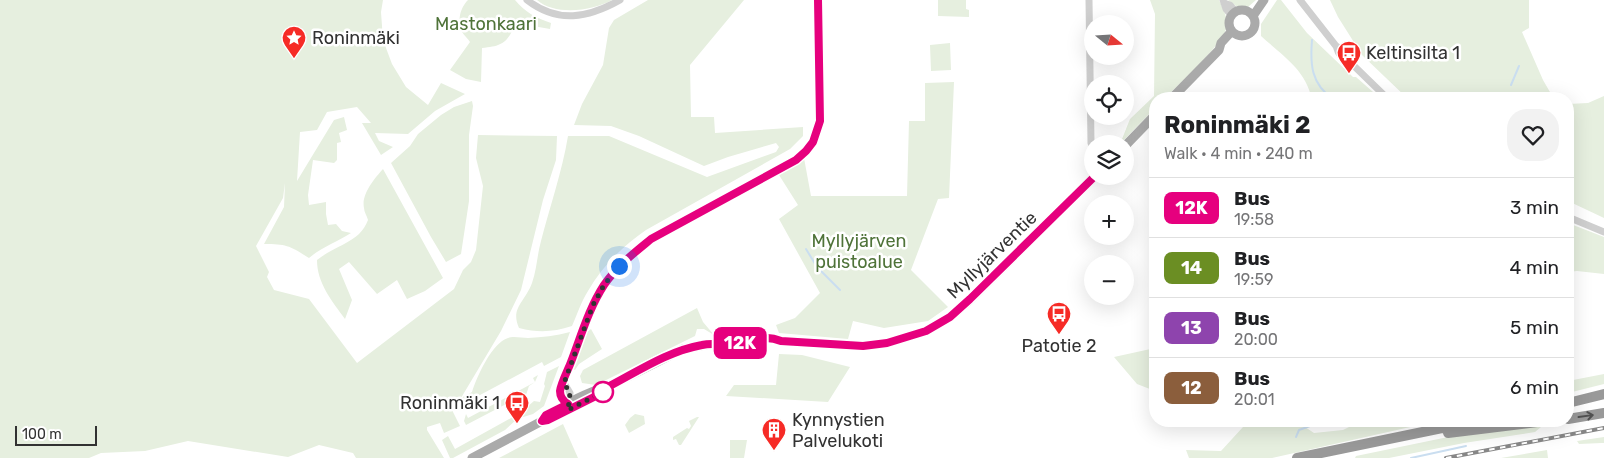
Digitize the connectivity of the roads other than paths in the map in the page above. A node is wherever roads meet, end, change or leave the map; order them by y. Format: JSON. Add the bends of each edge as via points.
{"nodes":[{"id":1,"x":527,"y":0,"type":"edge"},
{"id":2,"x":620,"y":0,"type":"edge"},
{"id":3,"x":818,"y":0,"type":"edge"},
{"id":4,"x":1089,"y":0,"type":"edge"},
{"id":5,"x":1300,"y":0,"type":"edge"},
{"id":6,"x":1224,"y":1,"type":"edge"},
{"id":7,"x":1261,"y":2,"type":"edge"},
{"id":8,"x":1233,"y":13,"type":"junction"},
{"id":9,"x":1251,"y":14,"type":"junction"},
{"id":10,"x":1234,"y":34,"type":"junction"},
{"id":11,"x":1178,"y":92,"type":"edge"},
{"id":12,"x":1381,"y":92,"type":"edge"},
{"id":13,"x":1149,"y":121,"type":"edge"},
{"id":14,"x":1091,"y":135,"type":"edge"},
{"id":15,"x":1134,"y":137,"type":"edge"},
{"id":16,"x":1086,"y":185,"type":"edge"},
{"id":17,"x":1574,"y":220,"type":"edge"},
{"id":18,"x":1604,"y":232,"type":"edge"},
{"id":19,"x":1604,"y":394,"type":"edge"},
{"id":20,"x":1574,"y":402,"type":"edge"},
{"id":21,"x":568,"y":407,"type":"junction"},
{"id":22,"x":1604,"y":413,"type":"edge"},
{"id":23,"x":1574,"y":418,"type":"edge"},
{"id":24,"x":1446,"y":427,"type":"edge"},
{"id":25,"x":1496,"y":427,"type":"edge"},
{"id":26,"x":1370,"y":442,"type":"junction"},
{"id":27,"x":472,"y":458,"type":"edge"},
{"id":28,"x":1297,"y":458,"type":"edge"}],
"edges":[{"from":1,"to":2,"type":"street","via":[[542,10],[564,16],[596,12]]},
{"from":3,"to":21,"type":"street","via":[[820,121],[813,142],[796,160],[651,239],[619,266],[593,305],[564,383],[570,393]]},
{"from":4,"to":14,"type":"street"},
{"from":5,"to":12,"type":"street","via":[[1336,46]]},
{"from":6,"to":8,"type":"street","via":[[1226,9]]},
{"from":7,"to":9,"type":"main road","via":[[1253,7]]},
{"from":8,"to":9,"type":"main road","via":[[1241,10]]},
{"from":8,"to":10,"type":"main road","via":[[1228,24]]},
{"from":9,"to":10,"type":"main road","via":[[1255,24],[1251,32],[1243,36]]},
{"from":10,"to":11,"type":"main road","via":[[1221,43],[1219,50]]},
{"from":13,"to":15,"type":"main road"},
{"from":16,"to":21,"type":"main road","name":"Myllyjärventie","via":[[970,299],[950,317],[926,331],[887,343],[863,346],[774,338],[722,339],[683,349],[606,388],[600,388]]},
{"from":17,"to":18,"type":"street"},
{"from":19,"to":20,"type":"highway"},
{"from":21,"to":27,"type":"main road","name":"Myllyjärventie","via":[[546,415],[542,421]]},
{"from":23,"to":22,"type":"highway","one_way":true},
{"from":24,"to":26,"type":"highway"},
{"from":25,"to":26,"type":"highway"},
{"from":26,"to":28,"type":"highway"}]}
